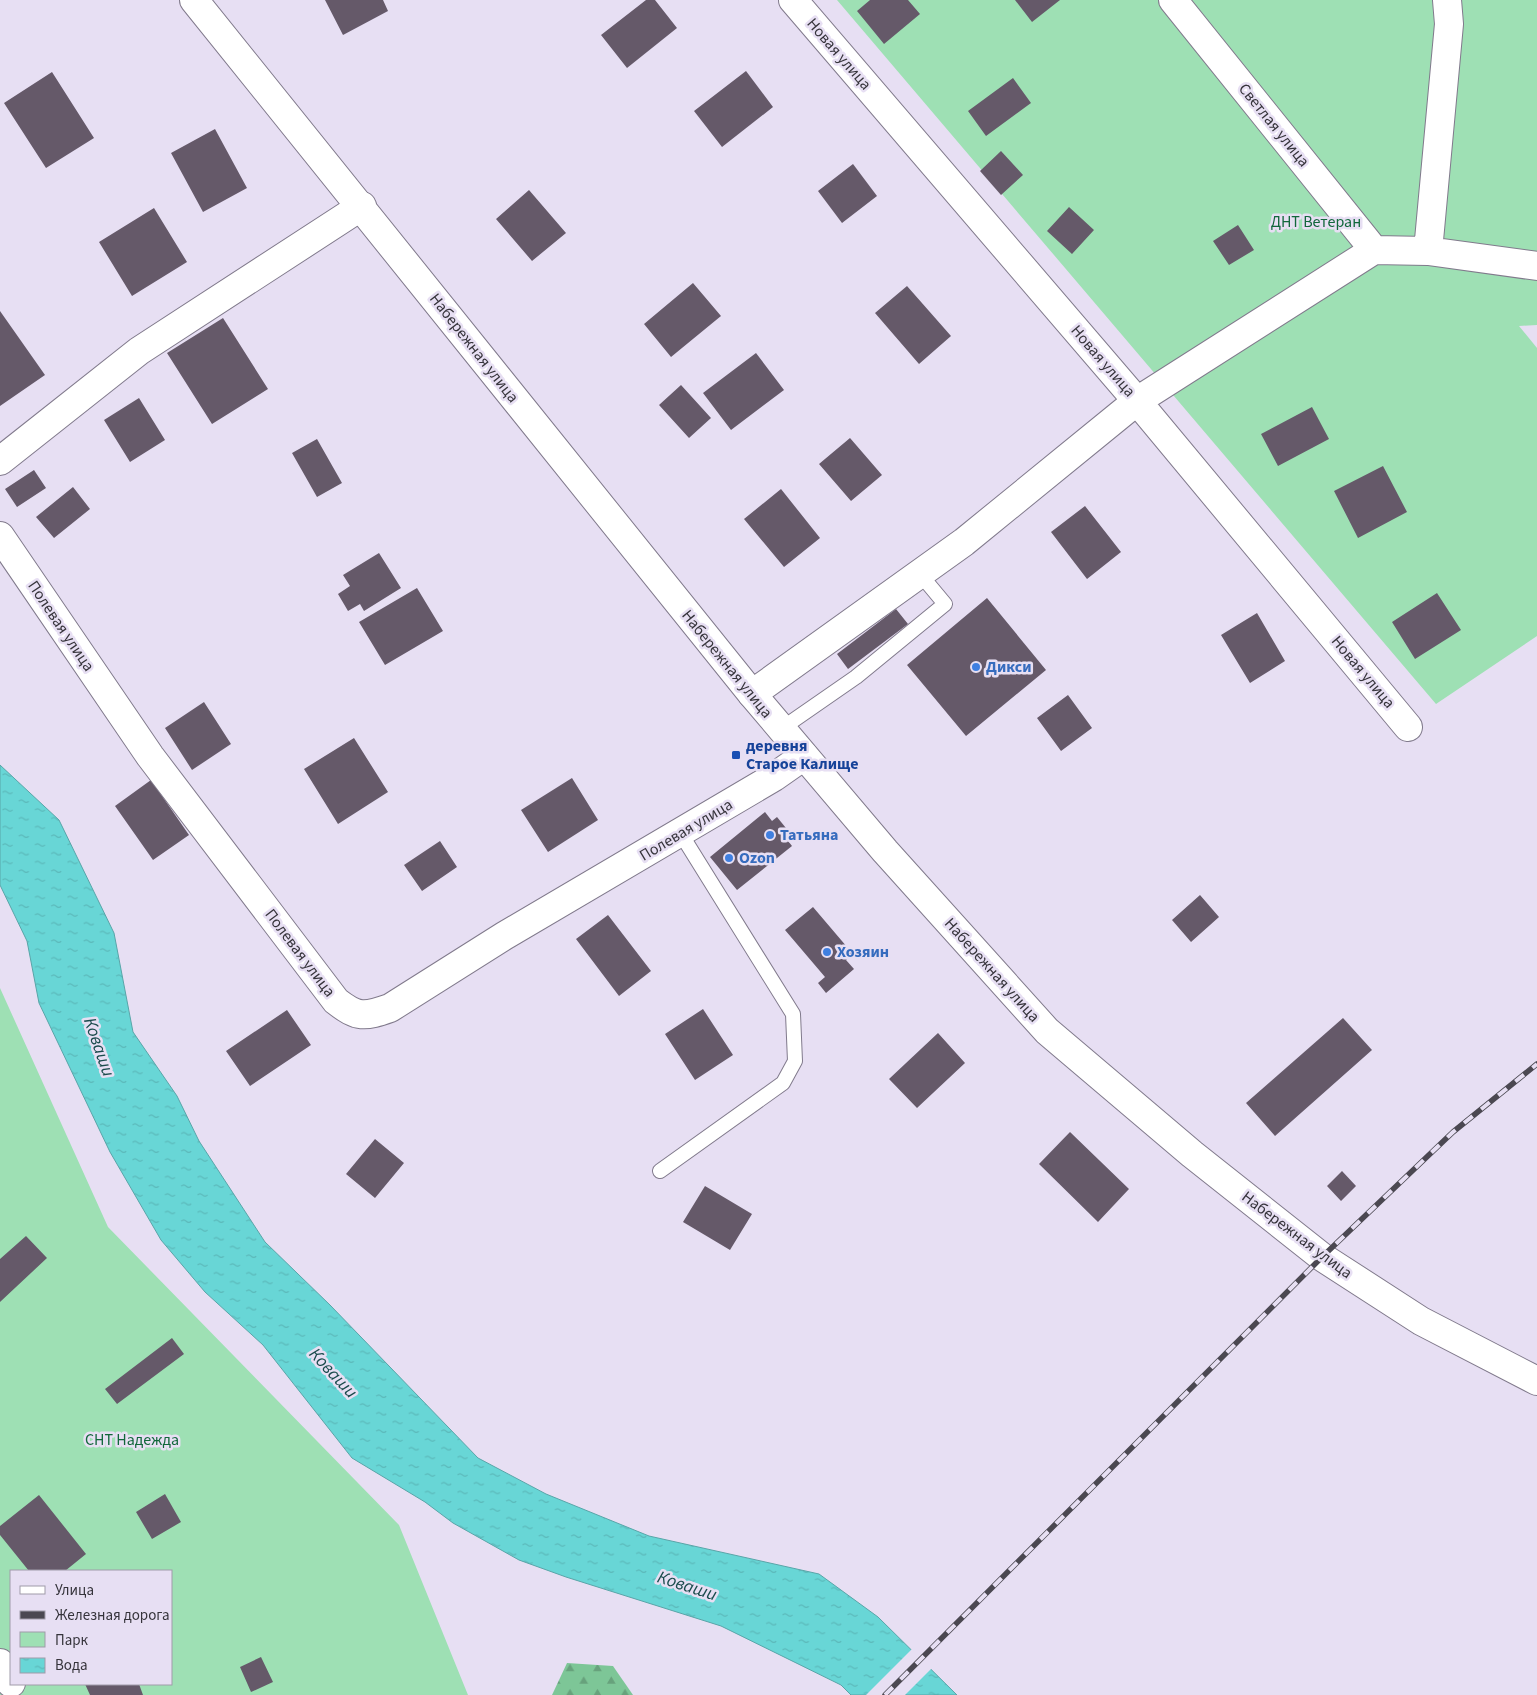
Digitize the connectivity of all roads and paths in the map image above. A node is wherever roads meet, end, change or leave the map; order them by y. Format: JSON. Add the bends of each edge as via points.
{"nodes":[{"id":1,"x":194,"y":0,"type":"edge"},
{"id":2,"x":792,"y":0,"type":"edge"},
{"id":3,"x":1173,"y":0,"type":"edge"},
{"id":4,"x":1447,"y":0,"type":"edge"},
{"id":5,"x":362,"y":206,"type":"junction"},
{"id":6,"x":1374,"y":250,"type":"junction"},
{"id":7,"x":1428,"y":251,"type":"junction"},
{"id":8,"x":1537,"y":266,"type":"edge"},
{"id":9,"x":1137,"y":401,"type":"junction"},
{"id":10,"x":0,"y":461,"type":"edge"},
{"id":11,"x":0,"y":536,"type":"edge"},
{"id":12,"x":920,"y":574,"type":"junction"},
{"id":13,"x":752,"y":694,"type":"junction"},
{"id":14,"x":1408,"y":727,"type":"dead end"},
{"id":15,"x":781,"y":729,"type":"junction"},
{"id":16,"x":804,"y":756,"type":"junction"},
{"id":17,"x":681,"y":834,"type":"junction"},
{"id":18,"x":660,"y":1171,"type":"dead end"},
{"id":19,"x":1537,"y":1381,"type":"edge"},
{"id":20,"x":0,"y":1663,"type":"edge"},
{"id":21,"x":10,"y":1681,"type":"edge"}],
"edges":[{"from":1,"to":5,"type":"street","name":"Набережная улица"},
{"from":2,"to":9,"type":"street","name":"Новая улица"},
{"from":3,"to":6,"type":"street","name":"Светлая улица"},
{"from":4,"to":7,"type":"street","via":[[1449,24]]},
{"from":5,"to":10,"type":"street","via":[[139,351]]},
{"from":5,"to":13,"type":"street","name":"Набережная улица"},
{"from":6,"to":7,"type":"street"},
{"from":6,"to":9,"type":"street"},
{"from":7,"to":8,"type":"street"},
{"from":9,"to":12,"type":"street"},
{"from":9,"to":14,"type":"street","name":"Новая улица"},
{"from":11,"to":17,"type":"street","name":"Полевая улица","via":[[150,756],[336,1001],[352,1014],[373,1014],[390,1008],[504,936]]},
{"from":12,"to":13,"type":"street"},
{"from":12,"to":15,"type":"lane","via":[[945,604],[856,677]]},
{"from":13,"to":15,"type":"street","name":"Набережная улица"},
{"from":15,"to":16,"type":"street","name":"Набережная улица"},
{"from":16,"to":17,"type":"street","name":"Полевая улица"},
{"from":16,"to":19,"type":"street","name":"Набережная улица","via":[[885,851],[1055,1037],[1192,1154],[1322,1257],[1421,1322]]},
{"from":17,"to":18,"type":"lane","via":[[792,1014],[795,1061],[782,1083]]},
{"from":20,"to":21,"type":"street"}]}
